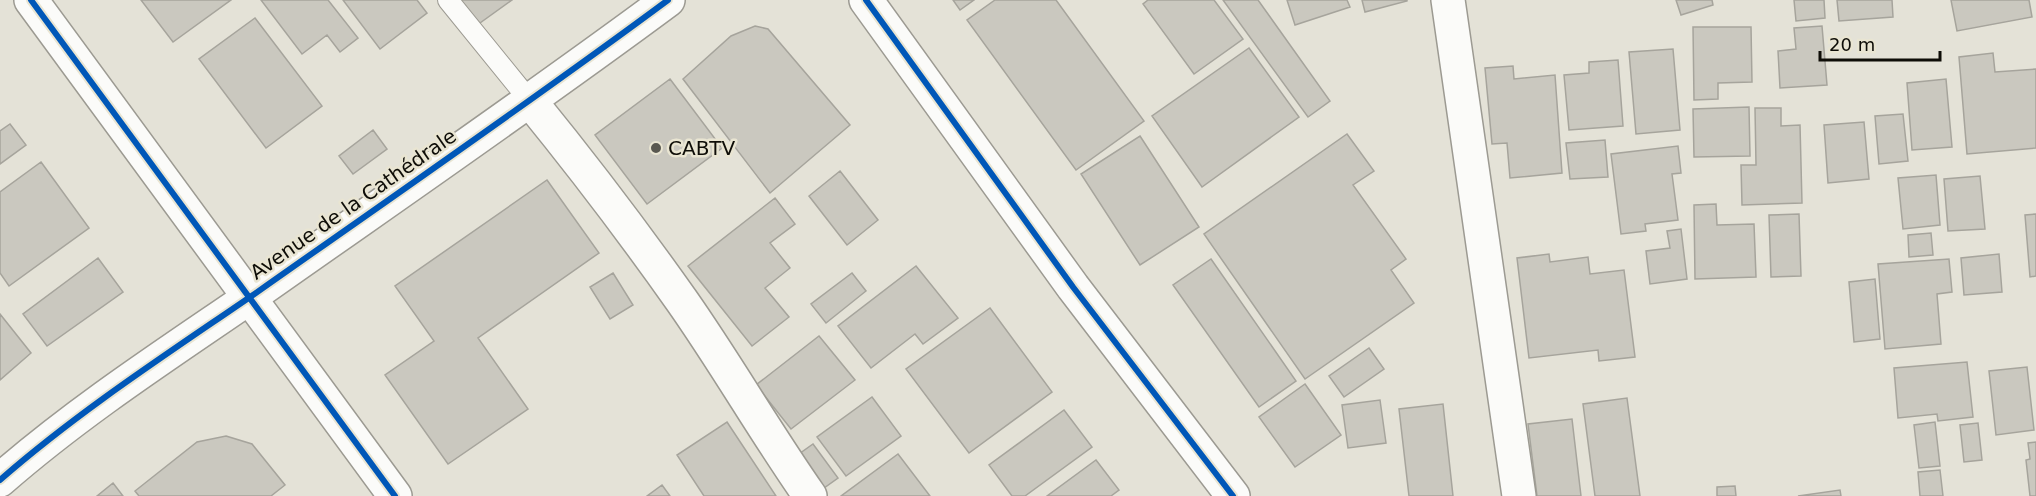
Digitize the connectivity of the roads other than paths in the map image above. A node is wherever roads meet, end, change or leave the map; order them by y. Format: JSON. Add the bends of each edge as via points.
{"nodes":[{"id":1,"x":31,"y":0,"type":"edge"},
{"id":2,"x":448,"y":0,"type":"edge"},
{"id":3,"x":668,"y":0,"type":"edge"},
{"id":4,"x":866,"y":0,"type":"edge"},
{"id":5,"x":1448,"y":0,"type":"edge"},
{"id":6,"x":530,"y":101,"type":"junction"},
{"id":7,"x":248,"y":298,"type":"junction"},
{"id":8,"x":0,"y":480,"type":"edge"},
{"id":9,"x":395,"y":496,"type":"edge"},
{"id":10,"x":810,"y":496,"type":"edge"},
{"id":11,"x":1233,"y":496,"type":"edge"},
{"id":12,"x":1519,"y":496,"type":"edge"}],
"edges":[{"from":1,"to":7,"type":"street"},
{"from":2,"to":6,"type":"lane"},
{"from":3,"to":6,"type":"street","name":"Avenue de la Cathédrale"},
{"from":4,"to":11,"type":"street","via":[[1073,287]]},
{"from":5,"to":12,"type":"street"},
{"from":6,"to":7,"type":"street","name":"Avenue de la Cathédrale"},
{"from":6,"to":10,"type":"street","via":[[580,161],[683,303]]},
{"from":7,"to":8,"type":"street","name":"Avenue de la Cathédrale","via":[[140,370]]},
{"from":7,"to":9,"type":"street"}]}
